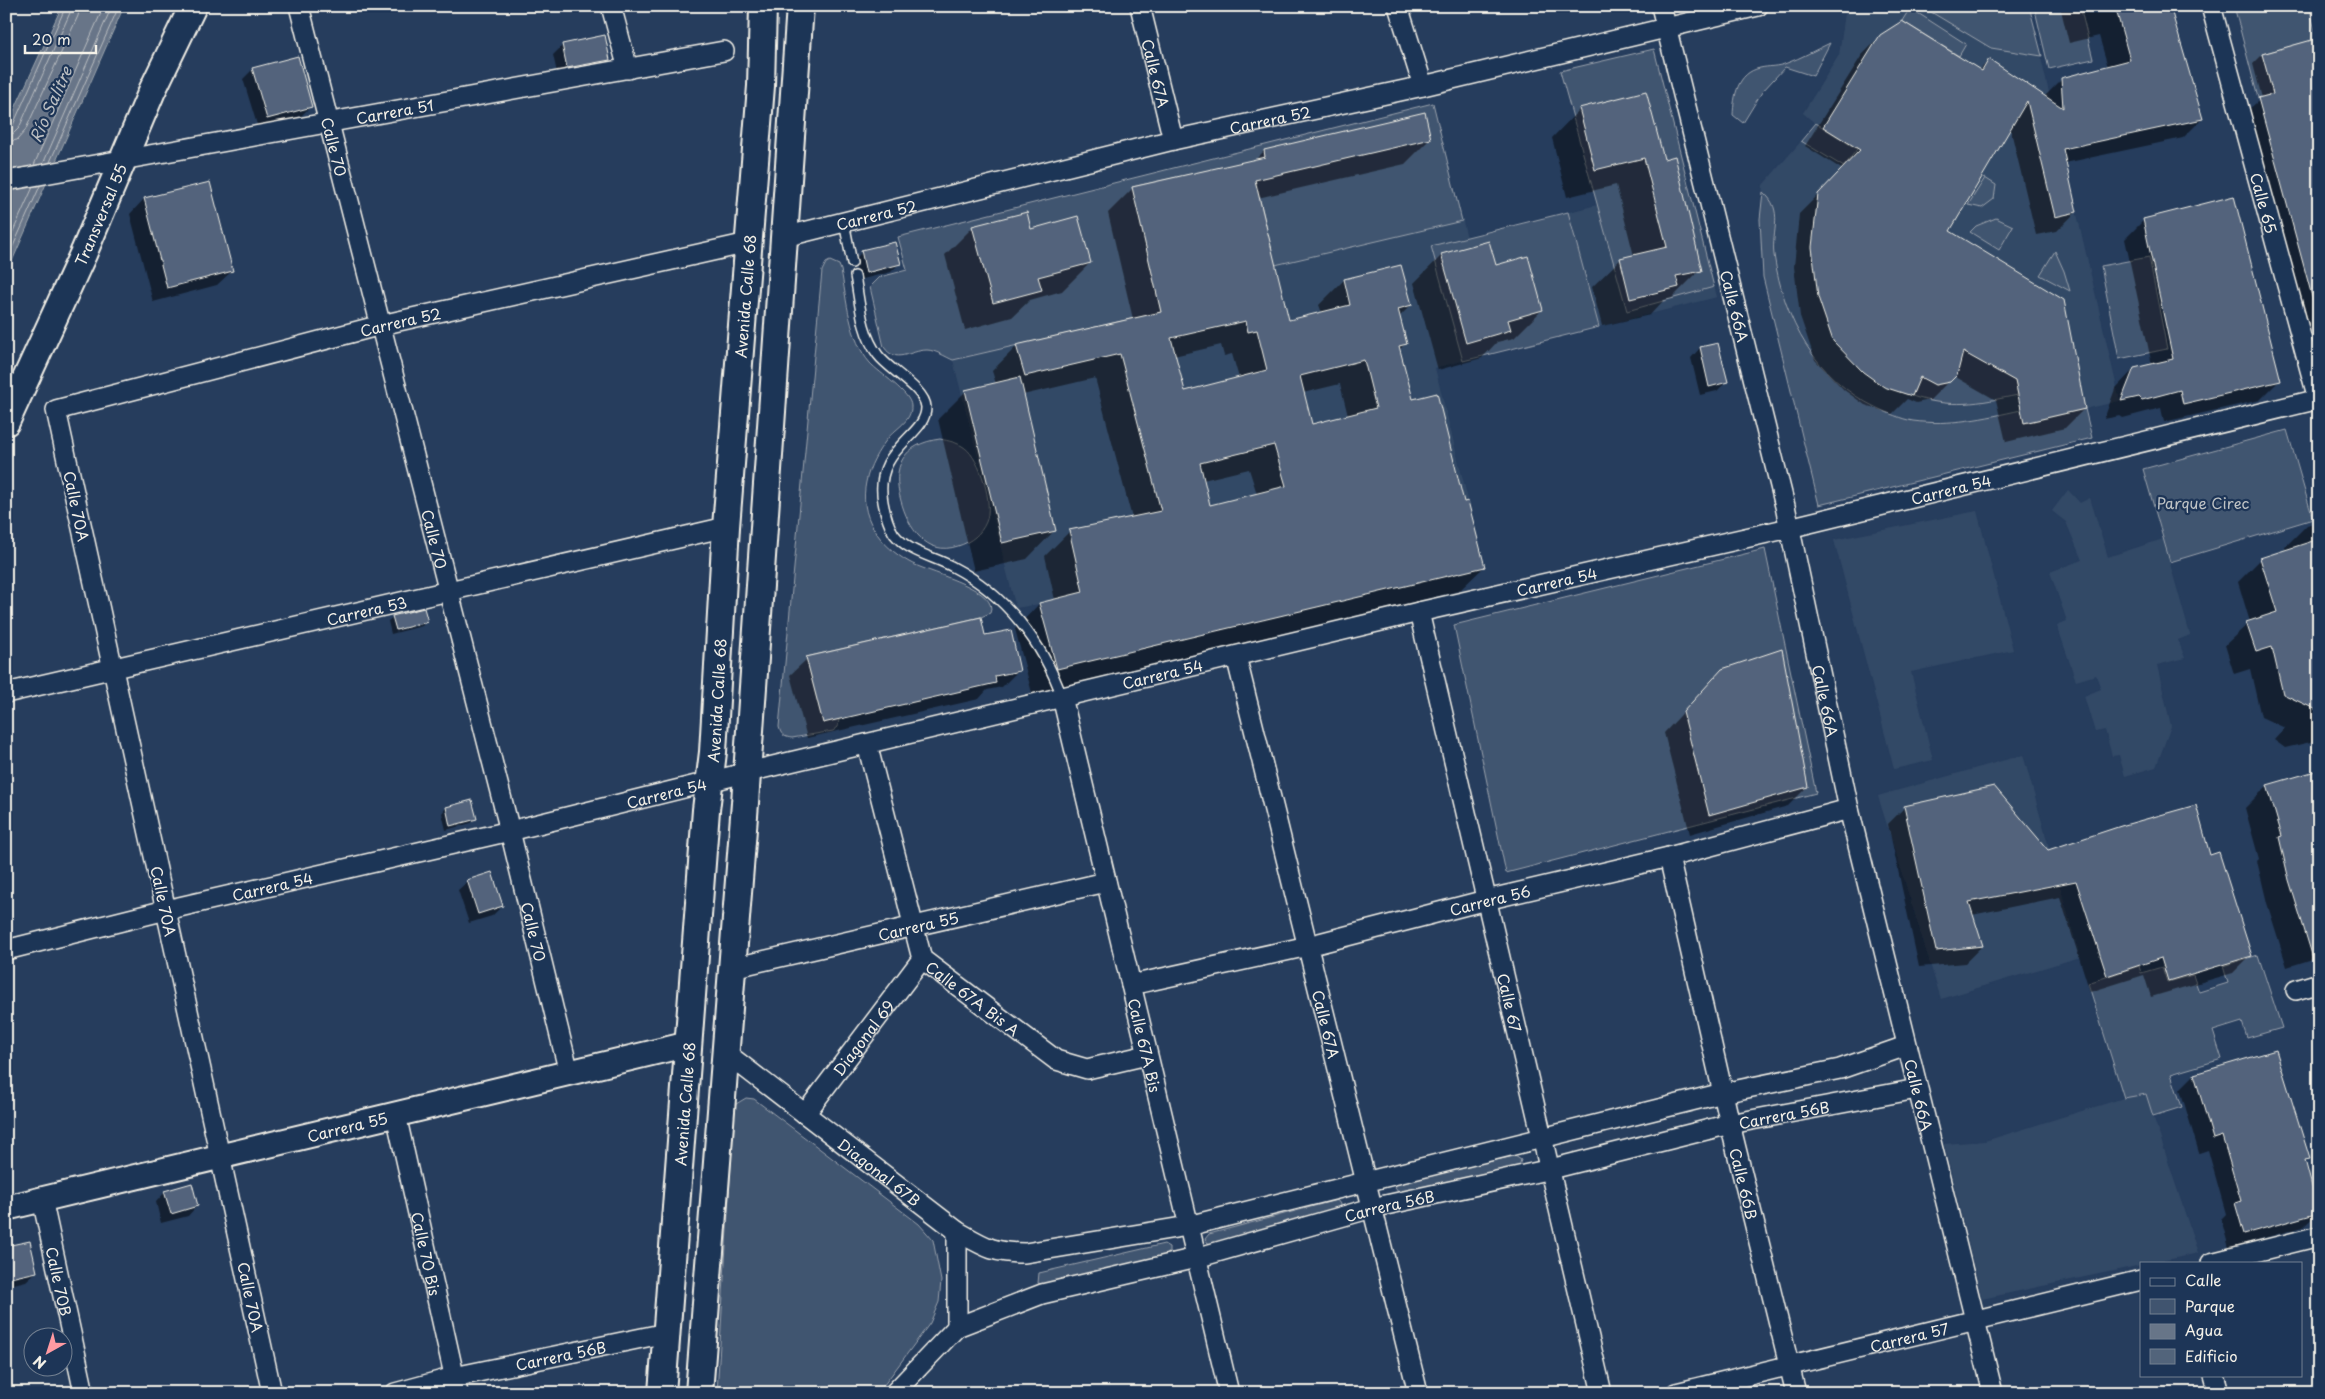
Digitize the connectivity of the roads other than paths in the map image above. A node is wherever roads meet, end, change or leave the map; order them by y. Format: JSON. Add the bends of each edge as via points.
{"nodes":[{"id":1,"x":193,"y":6,"type":"edge"},
{"id":2,"x":299,"y":6,"type":"edge"},
{"id":3,"x":611,"y":6,"type":"edge"},
{"id":4,"x":744,"y":6,"type":"edge"},
{"id":5,"x":763,"y":6,"type":"edge"},
{"id":6,"x":800,"y":6,"type":"edge"},
{"id":7,"x":1140,"y":6,"type":"edge"},
{"id":8,"x":1398,"y":6,"type":"edge"},
{"id":9,"x":1662,"y":6,"type":"edge"},
{"id":10,"x":1758,"y":6,"type":"edge"},
{"id":11,"x":2211,"y":6,"type":"edge"},
{"id":12,"x":1667,"y":28,"type":"junction"},
{"id":13,"x":724,"y":51,"type":"dead end"},
{"id":14,"x":628,"y":68,"type":"junction"},
{"id":15,"x":761,"y":86,"type":"junction"},
{"id":16,"x":1423,"y":86,"type":"junction"},
{"id":17,"x":328,"y":122,"type":"junction"},
{"id":18,"x":1173,"y":140,"type":"junction"},
{"id":19,"x":123,"y":160,"type":"junction"},
{"id":20,"x":6,"y":181,"type":"edge"},
{"id":21,"x":844,"y":222,"type":"junction"},
{"id":22,"x":784,"y":237,"type":"junction"},
{"id":23,"x":748,"y":243,"type":"junction"},
{"id":24,"x":852,"y":263,"type":"dead end"},
{"id":25,"x":855,"y":276,"type":"dead end"},
{"id":26,"x":381,"y":325,"type":"junction"},
{"id":27,"x":2318,"y":399,"type":"edge"},
{"id":28,"x":56,"y":410,"type":"joint"},
{"id":29,"x":6,"y":422,"type":"edge"},
{"id":30,"x":726,"y":527,"type":"junction"},
{"id":31,"x":1789,"y":528,"type":"junction"},
{"id":32,"x":449,"y":591,"type":"junction"},
{"id":33,"x":1419,"y":612,"type":"junction"},
{"id":34,"x":1236,"y":656,"type":"junction"},
{"id":35,"x":113,"y":669,"type":"junction"},
{"id":36,"x":6,"y":693,"type":"edge"},
{"id":37,"x":1062,"y":697,"type":"junction"},
{"id":38,"x":867,"y":744,"type":"junction"},
{"id":39,"x":747,"y":773,"type":"junction"},
{"id":40,"x":709,"y":782,"type":"junction"},
{"id":41,"x":1849,"y":810,"type":"junction"},
{"id":42,"x":510,"y":831,"type":"junction"},
{"id":43,"x":1669,"y":857,"type":"junction"},
{"id":44,"x":1106,"y":882,"type":"junction"},
{"id":45,"x":1486,"y":900,"type":"junction"},
{"id":46,"x":166,"y":910,"type":"junction"},
{"id":47,"x":914,"y":927,"type":"junction"},
{"id":48,"x":1308,"y":946,"type":"junction"},
{"id":49,"x":6,"y":950,"type":"edge"},
{"id":50,"x":922,"y":959,"type":"junction"},
{"id":51,"x":732,"y":968,"type":"junction"},
{"id":52,"x":2319,"y":983,"type":"edge"},
{"id":53,"x":1131,"y":985,"type":"junction"},
{"id":54,"x":2296,"y":990,"type":"dead end"},
{"id":55,"x":689,"y":1044,"type":"junction"},
{"id":56,"x":1906,"y":1046,"type":"junction"},
{"id":57,"x":726,"y":1053,"type":"junction"},
{"id":58,"x":1147,"y":1055,"type":"junction"},
{"id":59,"x":569,"y":1073,"type":"junction"},
{"id":60,"x":1917,"y":1089,"type":"junction"},
{"id":61,"x":1723,"y":1094,"type":"junction"},
{"id":62,"x":805,"y":1114,"type":"junction"},
{"id":63,"x":396,"y":1115,"type":"junction"},
{"id":64,"x":1730,"y":1124,"type":"junction"},
{"id":65,"x":1543,"y":1139,"type":"junction"},
{"id":66,"x":220,"y":1157,"type":"junction"},
{"id":67,"x":1551,"y":1168,"type":"junction"},
{"id":68,"x":1366,"y":1181,"type":"junction"},
{"id":69,"x":42,"y":1200,"type":"junction"},
{"id":70,"x":6,"y":1208,"type":"edge"},
{"id":71,"x":1372,"y":1208,"type":"junction"},
{"id":72,"x":1188,"y":1226,"type":"junction"},
{"id":73,"x":958,"y":1231,"type":"junction"},
{"id":74,"x":2319,"y":1236,"type":"edge"},
{"id":75,"x":1196,"y":1258,"type":"junction"},
{"id":76,"x":2214,"y":1262,"type":"edge"},
{"id":77,"x":2140,"y":1280,"type":"edge"},
{"id":78,"x":1975,"y":1320,"type":"junction"},
{"id":79,"x":957,"y":1326,"type":"junction"},
{"id":80,"x":666,"y":1333,"type":"junction"},
{"id":81,"x":1789,"y":1365,"type":"junction"},
{"id":82,"x":2214,"y":1376,"type":"edge"},
{"id":83,"x":456,"y":1385,"type":"edge"},
{"id":84,"x":84,"y":1393,"type":"edge"},
{"id":85,"x":272,"y":1393,"type":"edge"},
{"id":86,"x":395,"y":1393,"type":"edge"},
{"id":87,"x":662,"y":1393,"type":"edge"},
{"id":88,"x":699,"y":1393,"type":"edge"},
{"id":89,"x":894,"y":1393,"type":"edge"},
{"id":90,"x":1229,"y":1393,"type":"edge"},
{"id":91,"x":1418,"y":1393,"type":"edge"},
{"id":92,"x":1602,"y":1393,"type":"edge"},
{"id":93,"x":1676,"y":1393,"type":"edge"},
{"id":94,"x":1796,"y":1393,"type":"edge"},
{"id":95,"x":1993,"y":1393,"type":"edge"},
{"id":96,"x":2219,"y":1393,"type":"edge"}],
"edges":[{"from":1,"to":19,"type":"main road","name":"Transversal 55"},
{"from":2,"to":17,"type":"street","name":"Calle 70"},
{"from":3,"to":14,"type":"street"},
{"from":4,"to":15,"type":"main road"},
{"from":5,"to":15,"type":"main road","name":"Avenida Calle 68"},
{"from":6,"to":22,"type":"main road"},
{"from":7,"to":18,"type":"street","name":"Calle 67A"},
{"from":8,"to":16,"type":"street"},
{"from":9,"to":12,"type":"street","name":"Calle 66A"},
{"from":10,"to":12,"type":"street","name":"Carrera 52"},
{"from":11,"to":27,"type":"street","name":"Calle 65"},
{"from":12,"to":16,"type":"street","name":"Carrera 52"},
{"from":12,"to":31,"type":"street","name":"Calle 66A"},
{"from":13,"to":14,"type":"street","name":"Carrera 51"},
{"from":14,"to":17,"type":"street","name":"Carrera 51"},
{"from":15,"to":23,"type":"main road","name":"Avenida Calle 68"},
{"from":16,"to":18,"type":"street","name":"Carrera 52"},
{"from":17,"to":19,"type":"street","name":"Carrera 51"},
{"from":17,"to":26,"type":"street","name":"Calle 70"},
{"from":18,"to":21,"type":"street","name":"Carrera 52"},
{"from":19,"to":20,"type":"street","name":"Carrera 51"},
{"from":19,"to":29,"type":"main road","name":"Transversal 55"},
{"from":21,"to":22,"type":"street","name":"Carrera 52"},
{"from":21,"to":24,"type":"lane"},
{"from":22,"to":39,"type":"main road"},
{"from":23,"to":26,"type":"street","name":"Carrera 52"},
{"from":23,"to":30,"type":"main road","name":"Avenida Calle 68"},
{"from":25,"to":37,"type":"lane","via":[[863,324],[872,346],[885,363],[917,392],[926,407],[918,424],[888,460],[881,480],[889,526],[896,536],[918,553],[963,572],[1002,602],[1029,634],[1051,670]]},
{"from":26,"to":28,"type":"street","name":"Carrera 52"},
{"from":26,"to":32,"type":"street","name":"Calle 70"},
{"from":27,"to":31,"type":"street","name":"Carrera 54"},
{"from":28,"to":35,"type":"street","name":"Calle 70A"},
{"from":30,"to":32,"type":"street","name":"Carrera 53"},
{"from":30,"to":40,"type":"main road","name":"Avenida Calle 68"},
{"from":31,"to":33,"type":"street","name":"Carrera 54"},
{"from":31,"to":41,"type":"street","name":"Calle 66A"},
{"from":32,"to":35,"type":"street","name":"Carrera 53"},
{"from":32,"to":42,"type":"street","name":"Calle 70"},
{"from":33,"to":34,"type":"street","name":"Carrera 54"},
{"from":33,"to":45,"type":"street","name":"Calle 67"},
{"from":34,"to":37,"type":"street","name":"Carrera 54"},
{"from":34,"to":48,"type":"street","name":"Calle 67A"},
{"from":35,"to":36,"type":"street","name":"Carrera 53"},
{"from":35,"to":46,"type":"street","name":"Calle 70A"},
{"from":37,"to":38,"type":"street","name":"Carrera 54"},
{"from":37,"to":44,"type":"street","name":"Calle 67A Bis"},
{"from":38,"to":39,"type":"street","name":"Carrera 54"},
{"from":38,"to":47,"type":"street","name":"Calle 67A Bis A"},
{"from":39,"to":40,"type":"street","name":"Carrera 54"},
{"from":39,"to":51,"type":"main road"},
{"from":40,"to":42,"type":"street","name":"Carrera 54"},
{"from":40,"to":55,"type":"main road","name":"Avenida Calle 68"},
{"from":41,"to":43,"type":"street","name":"Carrera 56"},
{"from":41,"to":56,"type":"street","name":"Calle 66A"},
{"from":42,"to":46,"type":"street","name":"Carrera 54"},
{"from":42,"to":59,"type":"street","name":"Calle 70"},
{"from":43,"to":45,"type":"street","name":"Carrera 56"},
{"from":43,"to":61,"type":"street","name":"Calle 66B"},
{"from":44,"to":47,"type":"street","name":"Carrera 55"},
{"from":44,"to":53,"type":"street","name":"Calle 67A Bis"},
{"from":45,"to":48,"type":"street","name":"Carrera 56"},
{"from":45,"to":65,"type":"street","name":"Calle 67"},
{"from":46,"to":49,"type":"street","name":"Carrera 54"},
{"from":46,"to":66,"type":"street","name":"Calle 70A"},
{"from":47,"to":50,"type":"street","name":"Calle 67A Bis A"},
{"from":47,"to":51,"type":"street","name":"Carrera 55"},
{"from":48,"to":53,"type":"street","name":"Carrera 56"},
{"from":48,"to":68,"type":"street","name":"Calle 67A"},
{"from":50,"to":58,"type":"street","name":"Calle 67A Bis A","via":[[1056,1060],[1087,1069]]},
{"from":50,"to":62,"type":"street","name":"Diagonal 69"},
{"from":51,"to":57,"type":"main road"},
{"from":52,"to":54,"type":"street"},
{"from":53,"to":58,"type":"street","name":"Calle 67A Bis"},
{"from":55,"to":59,"type":"street","name":"Carrera 55"},
{"from":55,"to":80,"type":"main road","name":"Avenida Calle 68"},
{"from":56,"to":60,"type":"street","name":"Calle 66A"},
{"from":56,"to":61,"type":"street","name":"Carrera 56B","via":[[1840,1069]]},
{"from":57,"to":62,"type":"street","name":"Diagonal 67B"},
{"from":57,"to":88,"type":"main road"},
{"from":58,"to":72,"type":"street","name":"Calle 67A Bis"},
{"from":59,"to":63,"type":"street","name":"Carrera 55"},
{"from":60,"to":64,"type":"street","name":"Carrera 56B"},
{"from":60,"to":78,"type":"street","name":"Calle 66A"},
{"from":61,"to":64,"type":"street","name":"Calle 66B"},
{"from":61,"to":65,"type":"street","name":"Carrera 56B"},
{"from":62,"to":73,"type":"street","name":"Diagonal 67B"},
{"from":63,"to":66,"type":"street","name":"Carrera 55"},
{"from":63,"to":83,"type":"street","name":"Calle 70 Bis"},
{"from":64,"to":67,"type":"street","name":"Carrera 56B"},
{"from":64,"to":81,"type":"street","name":"Calle 66B"},
{"from":65,"to":67,"type":"street","name":"Calle 67"},
{"from":65,"to":68,"type":"street","name":"Carrera 56B"},
{"from":66,"to":69,"type":"street","name":"Carrera 55"},
{"from":66,"to":85,"type":"street","name":"Calle 70A"},
{"from":67,"to":71,"type":"street","name":"Carrera 56B"},
{"from":67,"to":92,"type":"street","name":"Calle 67"},
{"from":68,"to":71,"type":"street","name":"Calle 67A"},
{"from":68,"to":72,"type":"street","name":"Carrera 56B"},
{"from":69,"to":70,"type":"street","name":"Carrera 55"},
{"from":69,"to":84,"type":"street","name":"Calle 70B"},
{"from":71,"to":75,"type":"street","name":"Carrera 56B"},
{"from":71,"to":91,"type":"street","name":"Calle 67A"},
{"from":72,"to":73,"type":"street","name":"Carrera 56B","via":[[1025,1253],[1001,1253]]},
{"from":72,"to":75,"type":"street","name":"Calle 67A Bis"},
{"from":73,"to":79,"type":"street"},
{"from":74,"to":76,"type":"street"},
{"from":75,"to":79,"type":"street","name":"Carrera 56B","via":[[1042,1294]]},
{"from":75,"to":90,"type":"street","name":"Calle 67A Bis"},
{"from":77,"to":78,"type":"street","name":"Carrera 57"},
{"from":78,"to":81,"type":"street","name":"Carrera 57"},
{"from":78,"to":95,"type":"street","name":"Calle 66A"},
{"from":79,"to":89,"type":"street","name":"Carrera 56B"},
{"from":80,"to":83,"type":"street","name":"Carrera 56B"},
{"from":80,"to":87,"type":"main road","name":"Avenida Calle 68"},
{"from":81,"to":93,"type":"street","name":"Carrera 57"},
{"from":81,"to":94,"type":"street","name":"Calle 66B"},
{"from":82,"to":96,"type":"street"},
{"from":83,"to":86,"type":"street","name":"Carrera 56B"}]}
